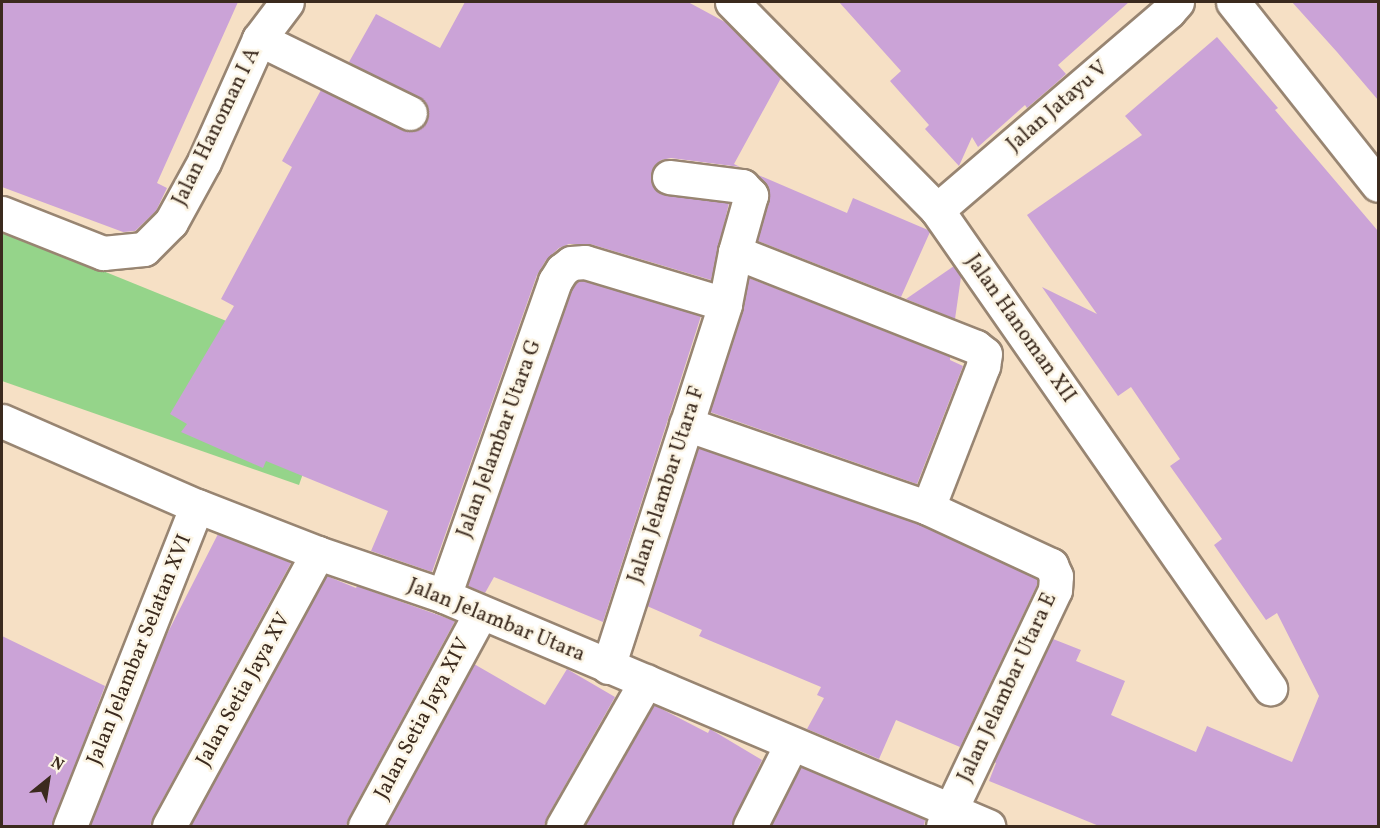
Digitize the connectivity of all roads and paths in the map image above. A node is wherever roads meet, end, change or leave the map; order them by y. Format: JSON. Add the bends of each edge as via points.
{"nodes":[{"id":1,"x":287,"y":2,"type":"edge"},
{"id":2,"x":732,"y":2,"type":"edge"},
{"id":3,"x":1177,"y":2,"type":"edge"},
{"id":4,"x":1233,"y":2,"type":"edge"},
{"id":5,"x":259,"y":39,"type":"junction"},
{"id":6,"x":410,"y":113,"type":"dead end"},
{"id":7,"x":669,"y":177,"type":"dead end"},
{"id":8,"x":1378,"y":185,"type":"edge"},
{"id":9,"x":937,"y":210,"type":"junction"},
{"id":10,"x":2,"y":213,"type":"edge"},
{"id":11,"x":735,"y":252,"type":"junction"},
{"id":12,"x":726,"y":304,"type":"junction"},
{"id":13,"x":2,"y":421,"type":"edge"},
{"id":14,"x":686,"y":424,"type":"junction"},
{"id":15,"x":197,"y":506,"type":"junction"},
{"id":16,"x":928,"y":508,"type":"junction"},
{"id":17,"x":318,"y":553,"type":"junction"},
{"id":18,"x":444,"y":596,"type":"junction"},
{"id":19,"x":481,"y":612,"type":"junction"},
{"id":20,"x":608,"y":667,"type":"junction"},
{"id":21,"x":646,"y":681,"type":"junction"},
{"id":22,"x":1270,"y":688,"type":"dead end"},
{"id":23,"x":790,"y":745,"type":"junction"},
{"id":24,"x":947,"y":818,"type":"edge"},
{"id":25,"x":70,"y":826,"type":"edge"},
{"id":26,"x":169,"y":826,"type":"edge"},
{"id":27,"x":365,"y":826,"type":"edge"},
{"id":28,"x":563,"y":826,"type":"edge"},
{"id":29,"x":750,"y":826,"type":"edge"},
{"id":30,"x":988,"y":826,"type":"edge"}],
"edges":[{"from":1,"to":5,"type":"street","name":"Jalan Hanoman I A"},
{"from":2,"to":9,"type":"street","name":"Jalan Hanoman XII"},
{"from":3,"to":9,"type":"street","name":"Jalan Jatayu V"},
{"from":4,"to":8,"type":"street"},
{"from":5,"to":6,"type":"street"},
{"from":5,"to":10,"type":"street","name":"Jalan Hanoman I A","via":[[204,162],[171,222],[144,249],[103,253]]},
{"from":7,"to":11,"type":"street","name":"Jalan Jelambar Utara F","via":[[742,186],[751,195]]},
{"from":9,"to":22,"type":"street","name":"Jalan Hanoman XII"},
{"from":11,"to":12,"type":"street","name":"Jalan Jelambar Utara F"},
{"from":11,"to":16,"type":"street","via":[[976,347],[985,354]]},
{"from":12,"to":14,"type":"street","name":"Jalan Jelambar Utara F"},
{"from":12,"to":18,"type":"street","name":"Jalan Jelambar Utara G","via":[[585,262],[572,262],[562,270]]},
{"from":13,"to":15,"type":"street","name":"Jalan Jelambar Utara"},
{"from":14,"to":16,"type":"street"},
{"from":14,"to":20,"type":"street","name":"Jalan Jelambar Utara F"},
{"from":15,"to":17,"type":"street","name":"Jalan Jelambar Utara"},
{"from":15,"to":25,"type":"street","name":"Jalan Jelambar Selatan XVI"},
{"from":16,"to":24,"type":"street","name":"Jalan Jelambar Utara E","via":[[1051,565],[1056,576],[1055,590]]},
{"from":17,"to":18,"type":"street","name":"Jalan Jelambar Utara"},
{"from":17,"to":26,"type":"street","name":"Jalan Setia Jaya XV"},
{"from":18,"to":19,"type":"street","name":"Jalan Jelambar Utara"},
{"from":19,"to":20,"type":"street","name":"Jalan Jelambar Utara"},
{"from":19,"to":27,"type":"street","name":"Jalan Setia Jaya XIV"},
{"from":20,"to":21,"type":"street","name":"Jalan Jelambar Utara"},
{"from":21,"to":23,"type":"street","name":"Jalan Jelambar Utara"},
{"from":21,"to":28,"type":"street"},
{"from":23,"to":24,"type":"street","name":"Jalan Jelambar Utara"},
{"from":23,"to":29,"type":"street"},
{"from":24,"to":30,"type":"street","name":"Jalan Jelambar Utara"}]}
